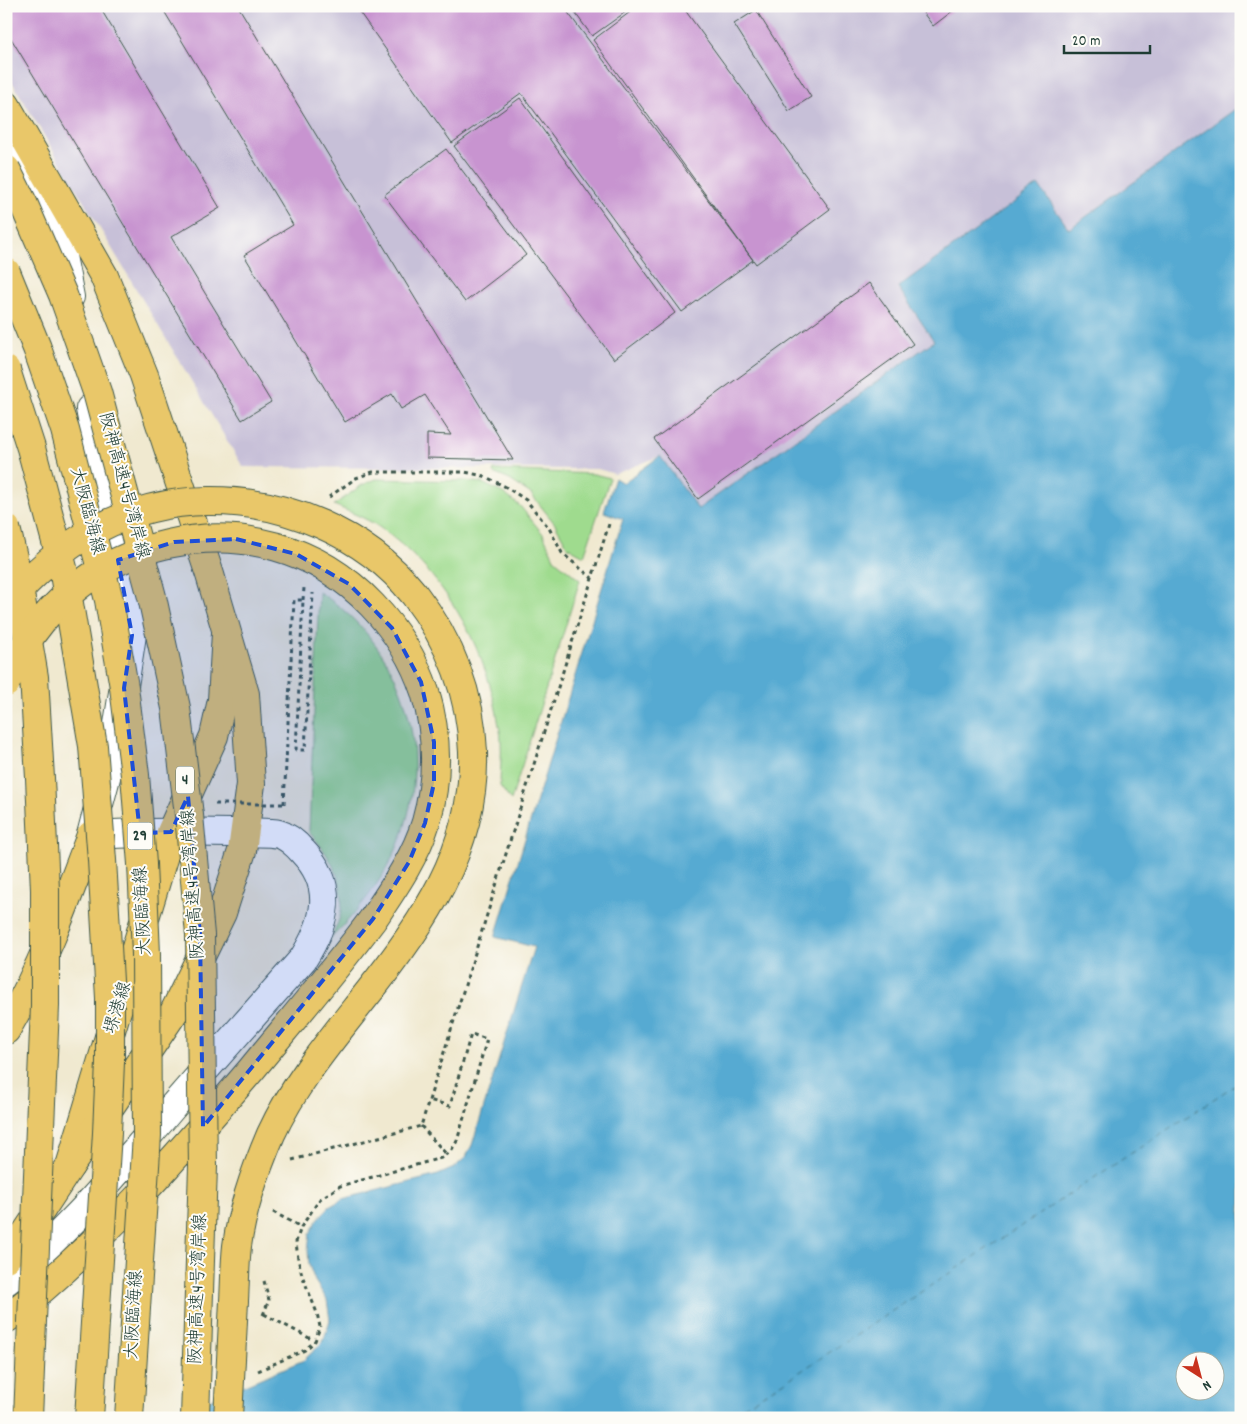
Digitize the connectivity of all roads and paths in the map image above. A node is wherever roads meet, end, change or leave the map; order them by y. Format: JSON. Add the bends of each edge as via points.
{"nodes":[{"id":1,"x":6,"y":105,"type":"edge"},
{"id":2,"x":6,"y":137,"type":"edge"},
{"id":3,"x":6,"y":169,"type":"edge"},
{"id":4,"x":6,"y":272,"type":"edge"},
{"id":5,"x":6,"y":370,"type":"edge"},
{"id":6,"x":609,"y":524,"type":"dead end"},
{"id":7,"x":6,"y":528,"type":"edge"},
{"id":8,"x":304,"y":585,"type":"dead end"},
{"id":9,"x":303,"y":600,"type":"junction"},
{"id":10,"x":6,"y":605,"type":"edge"},
{"id":11,"x":226,"y":629,"type":"junction"},
{"id":12,"x":6,"y":683,"type":"edge"},
{"id":13,"x":296,"y":750,"type":"dead end"},
{"id":14,"x":284,"y":804,"type":"dead end"},
{"id":15,"x":171,"y":832,"type":"junction"},
{"id":16,"x":92,"y":835,"type":"junction"},
{"id":17,"x":6,"y":1030,"type":"edge"},
{"id":18,"x":429,"y":1100,"type":"junction"},
{"id":19,"x":421,"y":1126,"type":"junction"},
{"id":20,"x":447,"y":1154,"type":"junction"},
{"id":21,"x":289,"y":1160,"type":"dead end"},
{"id":22,"x":70,"y":1166,"type":"junction"},
{"id":23,"x":272,"y":1212,"type":"dead end"},
{"id":24,"x":301,"y":1227,"type":"junction"},
{"id":25,"x":6,"y":1258,"type":"edge"},
{"id":26,"x":263,"y":1278,"type":"dead end"},
{"id":27,"x":6,"y":1281,"type":"edge"},
{"id":28,"x":264,"y":1314,"type":"junction"},
{"id":29,"x":6,"y":1319,"type":"edge"},
{"id":30,"x":259,"y":1319,"type":"dead end"},
{"id":31,"x":134,"y":1320,"type":"junction"},
{"id":32,"x":93,"y":1339,"type":"junction"},
{"id":33,"x":315,"y":1341,"type":"junction"},
{"id":34,"x":291,"y":1358,"type":"dead end"},
{"id":35,"x":28,"y":1418,"type":"edge"},
{"id":36,"x":85,"y":1418,"type":"edge"},
{"id":37,"x":89,"y":1418,"type":"edge"},
{"id":38,"x":129,"y":1418,"type":"edge"},
{"id":39,"x":135,"y":1418,"type":"edge"},
{"id":40,"x":195,"y":1418,"type":"edge"},
{"id":41,"x":228,"y":1418,"type":"edge"}],
"edges":[{"from":1,"to":11,"type":"main road","via":[[104,276],[144,375]]},
{"from":2,"to":16,"type":"street","via":[[62,256],[132,635],[115,743]]},
{"from":3,"to":40,"type":"main road","name":"阪神高速4号湾岸線","number":"4","bridge":true,"via":[[63,295],[97,392],[152,597],[176,708],[190,815],[200,935],[203,1166]]},
{"from":4,"to":31,"type":"main road","name":"大阪臨海線","number":"29","bridge":true,"via":[[65,430],[107,590],[135,775],[146,954],[147,1135]]},
{"from":5,"to":32,"type":"main road","name":"大阪臨海線","number":"29","bridge":true,"via":[[63,568],[93,746],[110,998],[107,1133]]},
{"from":6,"to":18,"type":"path"},
{"from":7,"to":35,"type":"main road","bridge":true,"via":[[34,677],[45,890],[45,1015]]},
{"from":8,"to":9,"type":"path"},
{"from":9,"to":13,"type":"path"},
{"from":9,"to":14,"type":"path","via":[[294,600]]},
{"from":10,"to":41,"type":"main road","bridge":true,"via":[[53,557],[117,520],[173,504],[205,501],[271,507],[333,529],[387,566],[410,590],[447,644],[468,706],[474,772],[462,836],[450,867],[397,956],[300,1082],[272,1132],[251,1186],[237,1244]]},
{"from":11,"to":15,"type":"main road","name":"堺港線","via":[[222,700],[214,736]]},
{"from":11,"to":22,"type":"main road","via":[[245,694],[252,784],[242,851],[222,913],[174,1012]]},
{"from":12,"to":29,"type":"main road","bridge":true,"via":[[25,644],[55,606],[97,572],[134,553],[154,547],[194,539],[236,539],[296,554],[332,572],[365,597],[404,645],[428,702],[434,742],[434,783],[425,823],[409,862],[373,919],[281,1034],[160,1176],[91,1246]]},
{"from":15,"to":16,"type":"street"},
{"from":15,"to":22,"type":"main road","name":"堺港線"},
{"from":15,"to":27,"type":"street","via":[[280,834],[297,845],[312,861],[320,876],[324,912],[320,927],[303,959],[123,1166],[63,1230]]},
{"from":16,"to":17,"type":"main road","via":[[29,988]]},
{"from":18,"to":19,"type":"path"},
{"from":18,"to":20,"type":"path","via":[[450,1106],[472,1034],[487,1039],[457,1141]]},
{"from":19,"to":20,"type":"path"},
{"from":19,"to":21,"type":"path"},
{"from":20,"to":24,"type":"path","via":[[426,1163],[340,1186],[320,1200]]},
{"from":22,"to":25,"type":"main road","name":"堺港線"},
{"from":23,"to":24,"type":"path"},
{"from":24,"to":33,"type":"path","via":[[296,1242],[298,1259],[317,1312],[320,1327]]},
{"from":26,"to":28,"type":"path","via":[[269,1300]]},
{"from":28,"to":30,"type":"path"},
{"from":28,"to":33,"type":"path"},
{"from":31,"to":38,"type":"main road","name":"大阪臨海線","number":"29","bridge":true},
{"from":31,"to":39,"type":"main road","bridge":true},
{"from":32,"to":36,"type":"main road","bridge":true},
{"from":32,"to":37,"type":"main road","name":"大阪臨海線","number":"29","bridge":true},
{"from":33,"to":34,"type":"path"}]}
